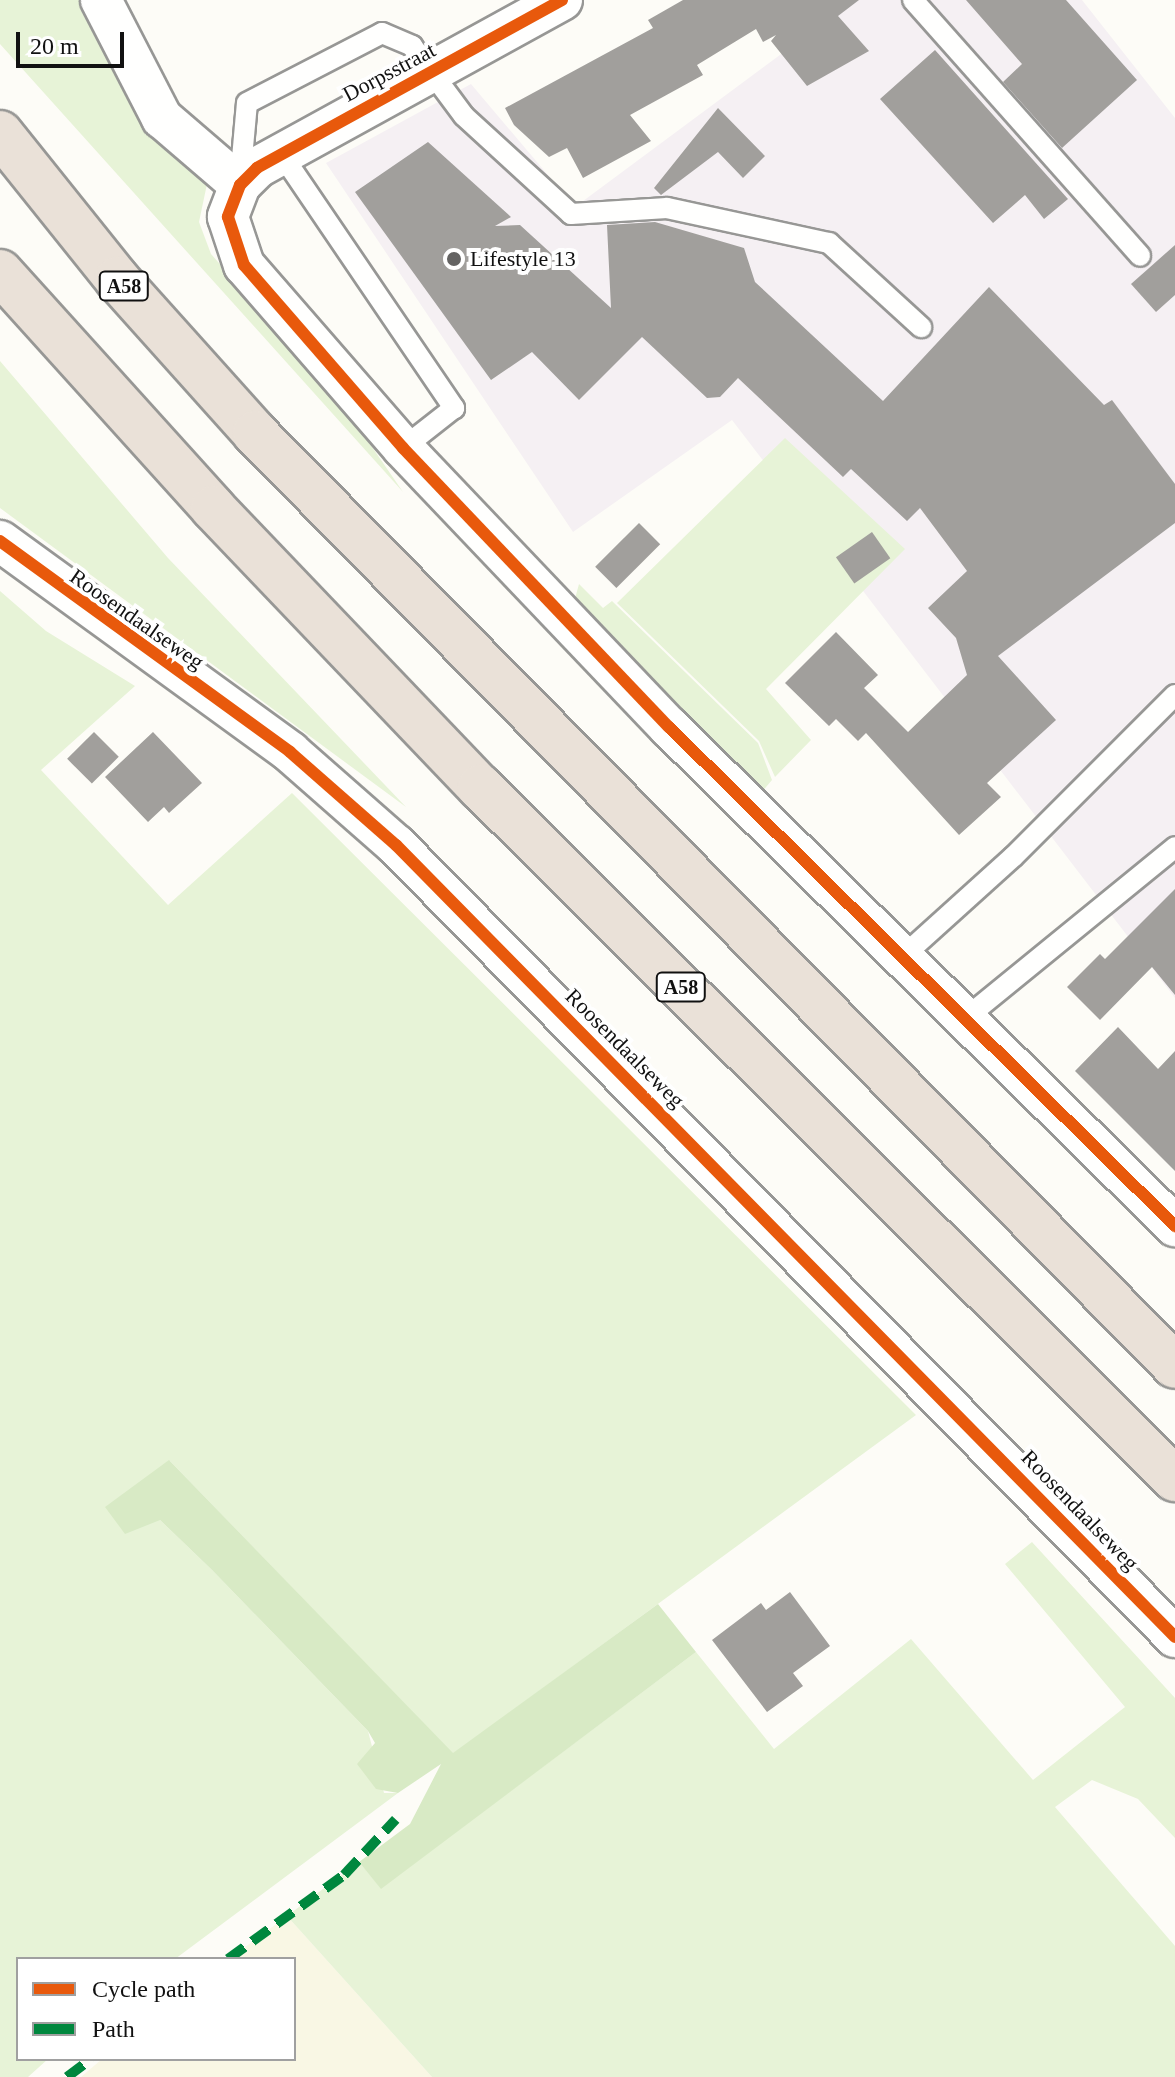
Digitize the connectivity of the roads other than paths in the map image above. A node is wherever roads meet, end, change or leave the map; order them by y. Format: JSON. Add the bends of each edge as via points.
{"nodes":[{"id":1,"x":101,"y":0,"type":"edge"},
{"id":2,"x":562,"y":0,"type":"edge"},
{"id":3,"x":913,"y":0,"type":"edge"},
{"id":4,"x":435,"y":71,"type":"junction"},
{"id":5,"x":0,"y":133,"type":"edge"},
{"id":6,"x":280,"y":152,"type":"junction"},
{"id":7,"x":240,"y":185,"type":"junction"},
{"id":8,"x":1140,"y":256,"type":"dead end"},
{"id":9,"x":0,"y":272,"type":"edge"},
{"id":10,"x":921,"y":327,"type":"dead end"},
{"id":11,"x":403,"y":448,"type":"junction"},
{"id":12,"x":0,"y":541,"type":"edge"},
{"id":13,"x":1175,"y":695,"type":"edge"},
{"id":14,"x":1175,"y":847,"type":"edge"},
{"id":15,"x":900,"y":959,"type":"junction"},
{"id":16,"x":962,"y":1021,"type":"junction"},
{"id":17,"x":1175,"y":1226,"type":"edge"},
{"id":18,"x":1173,"y":1363,"type":"edge"},
{"id":19,"x":1168,"y":1475,"type":"edge"},
{"id":20,"x":1175,"y":1637,"type":"edge"}],
"edges":[{"from":1,"to":7,"type":"street","via":[[162,118]]},
{"from":2,"to":4,"type":"street","name":"Dorpsstraat"},
{"from":3,"to":8,"type":"lane"},
{"from":4,"to":6,"type":"street","name":"Dorpsstraat"},
{"from":4,"to":7,"type":"lane","name":"Dorpsstraat","via":[[412,46],[382,33],[247,103]]},
{"from":4,"to":10,"type":"lane","via":[[464,116],[571,214],[667,208],[829,243]]},
{"from":5,"to":18,"type":"highway","number":"A58","via":[[117,279],[255,433]]},
{"from":6,"to":7,"type":"street","name":"Dorpsstraat"},
{"from":6,"to":11,"type":"lane","via":[[454,408]]},
{"from":7,"to":11,"type":"street","via":[[228,217],[244,265]]},
{"from":9,"to":19,"type":"highway","number":"A58","via":[[213,508],[480,787]]},
{"from":11,"to":15,"type":"street"},
{"from":12,"to":20,"type":"street","name":"Roosendaalseweg","via":[[290,752],[396,845]]},
{"from":13,"to":15,"type":"lane","via":[[1013,857]]},
{"from":14,"to":16,"type":"lane"},
{"from":15,"to":16,"type":"street"},
{"from":16,"to":17,"type":"street"}]}
